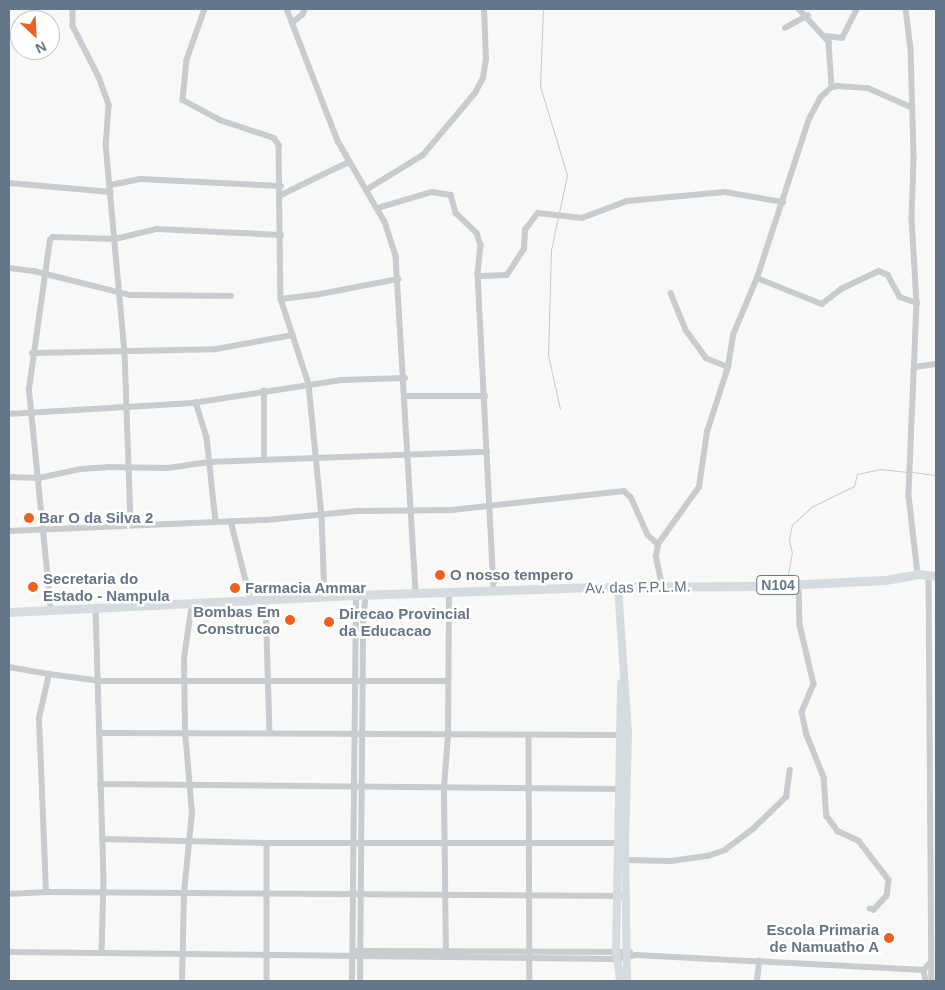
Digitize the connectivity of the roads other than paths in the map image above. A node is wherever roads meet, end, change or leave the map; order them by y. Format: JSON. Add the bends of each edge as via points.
{"nodes":[{"id":1,"x":73,"y":9,"type":"edge"},
{"id":2,"x":205,"y":9,"type":"edge"},
{"id":3,"x":287,"y":9,"type":"edge"},
{"id":4,"x":305,"y":9,"type":"edge"},
{"id":5,"x":484,"y":9,"type":"edge"},
{"id":6,"x":800,"y":9,"type":"edge"},
{"id":7,"x":857,"y":9,"type":"edge"},
{"id":8,"x":906,"y":9,"type":"edge"},
{"id":9,"x":808,"y":15,"type":"junction"},
{"id":10,"x":292,"y":23,"type":"junction"},
{"id":11,"x":785,"y":28,"type":"dead end"},
{"id":12,"x":825,"y":36,"type":"junction"},
{"id":13,"x":832,"y":87,"type":"junction"},
{"id":14,"x":911,"y":106,"type":"junction"},
{"id":15,"x":348,"y":162,"type":"junction"},
{"id":16,"x":9,"y":183,"type":"edge"},
{"id":17,"x":281,"y":186,"type":"junction"},
{"id":18,"x":110,"y":188,"type":"junction"},
{"id":19,"x":366,"y":190,"type":"junction"},
{"id":20,"x":281,"y":195,"type":"junction"},
{"id":21,"x":783,"y":202,"type":"junction"},
{"id":22,"x":378,"y":208,"type":"junction"},
{"id":23,"x":281,"y":235,"type":"junction"},
{"id":24,"x":114,"y":239,"type":"junction"},
{"id":25,"x":9,"y":268,"type":"edge"},
{"id":26,"x":47,"y":275,"type":"junction"},
{"id":27,"x":480,"y":276,"type":"junction"},
{"id":28,"x":757,"y":278,"type":"junction"},
{"id":29,"x":398,"y":279,"type":"junction"},
{"id":30,"x":120,"y":291,"type":"junction"},
{"id":31,"x":671,"y":293,"type":"dead end"},
{"id":32,"x":231,"y":296,"type":"dead end"},
{"id":33,"x":281,"y":298,"type":"junction"},
{"id":34,"x":916,"y":303,"type":"junction"},
{"id":35,"x":293,"y":335,"type":"junction"},
{"id":36,"x":125,"y":351,"type":"junction"},
{"id":37,"x":32,"y":353,"type":"junction"},
{"id":38,"x":936,"y":364,"type":"edge"},
{"id":39,"x":728,"y":367,"type":"junction"},
{"id":40,"x":915,"y":367,"type":"junction"},
{"id":41,"x":405,"y":378,"type":"junction"},
{"id":42,"x":309,"y":384,"type":"junction"},
{"id":43,"x":264,"y":391,"type":"junction"},
{"id":44,"x":406,"y":396,"type":"junction"},
{"id":45,"x":485,"y":396,"type":"junction"},
{"id":46,"x":196,"y":402,"type":"junction"},
{"id":47,"x":125,"y":408,"type":"junction"},
{"id":48,"x":31,"y":413,"type":"junction"},
{"id":49,"x":9,"y":414,"type":"edge"},
{"id":50,"x":487,"y":452,"type":"junction"},
{"id":51,"x":408,"y":456,"type":"junction"},
{"id":52,"x":264,"y":460,"type":"junction"},
{"id":53,"x":317,"y":460,"type":"junction"},
{"id":54,"x":209,"y":462,"type":"junction"},
{"id":55,"x":129,"y":469,"type":"junction"},
{"id":56,"x":9,"y":478,"type":"edge"},
{"id":57,"x":39,"y":478,"type":"junction"},
{"id":58,"x":492,"y":505,"type":"junction"},
{"id":59,"x":414,"y":509,"type":"junction"},
{"id":60,"x":322,"y":516,"type":"junction"},
{"id":61,"x":216,"y":522,"type":"junction"},
{"id":62,"x":231,"y":522,"type":"junction"},
{"id":63,"x":131,"y":525,"type":"junction"},
{"id":64,"x":45,"y":530,"type":"junction"},
{"id":65,"x":9,"y":531,"type":"edge"},
{"id":66,"x":658,"y":544,"type":"junction"},
{"id":67,"x":918,"y":574,"type":"junction"},
{"id":68,"x":933,"y":576,"type":"edge"},
{"id":69,"x":799,"y":584,"type":"junction"},
{"id":70,"x":662,"y":586,"type":"junction"},
{"id":71,"x":618,"y":587,"type":"junction"},
{"id":72,"x":449,"y":592,"type":"junction"},
{"id":73,"x":494,"y":592,"type":"junction"},
{"id":74,"x":416,"y":593,"type":"junction"},
{"id":75,"x":356,"y":595,"type":"junction"},
{"id":76,"x":366,"y":595,"type":"junction"},
{"id":77,"x":325,"y":597,"type":"junction"},
{"id":78,"x":266,"y":598,"type":"junction"},
{"id":79,"x":251,"y":600,"type":"junction"},
{"id":80,"x":192,"y":604,"type":"junction"},
{"id":81,"x":96,"y":609,"type":"junction"},
{"id":82,"x":51,"y":611,"type":"junction"},
{"id":83,"x":9,"y":612,"type":"edge"},
{"id":84,"x":623,"y":666,"type":"junction"},
{"id":85,"x":9,"y":667,"type":"edge"},
{"id":86,"x":49,"y":674,"type":"junction"},
{"id":87,"x":268,"y":678,"type":"junction"},
{"id":88,"x":184,"y":680,"type":"junction"},
{"id":89,"x":101,"y":681,"type":"junction"},
{"id":90,"x":354,"y":681,"type":"junction"},
{"id":91,"x":363,"y":681,"type":"junction"},
{"id":92,"x":447,"y":681,"type":"junction"},
{"id":93,"x":99,"y":732,"type":"junction"},
{"id":94,"x":185,"y":732,"type":"junction"},
{"id":95,"x":270,"y":732,"type":"junction"},
{"id":96,"x":354,"y":734,"type":"junction"},
{"id":97,"x":628,"y":734,"type":"junction"},
{"id":98,"x":362,"y":735,"type":"junction"},
{"id":99,"x":448,"y":735,"type":"junction"},
{"id":100,"x":529,"y":735,"type":"junction"},
{"id":101,"x":620,"y":736,"type":"junction"},
{"id":102,"x":790,"y":770,"type":"dead end"},
{"id":103,"x":100,"y":784,"type":"junction"},
{"id":104,"x":189,"y":784,"type":"junction"},
{"id":105,"x":353,"y":788,"type":"junction"},
{"id":106,"x":362,"y":788,"type":"junction"},
{"id":107,"x":444,"y":788,"type":"junction"},
{"id":108,"x":627,"y":788,"type":"junction"},
{"id":109,"x":528,"y":790,"type":"junction"},
{"id":110,"x":618,"y":790,"type":"junction"},
{"id":111,"x":102,"y":839,"type":"junction"},
{"id":112,"x":188,"y":841,"type":"junction"},
{"id":113,"x":353,"y":841,"type":"junction"},
{"id":114,"x":362,"y":841,"type":"junction"},
{"id":115,"x":446,"y":841,"type":"junction"},
{"id":116,"x":528,"y":842,"type":"junction"},
{"id":117,"x":266,"y":843,"type":"junction"},
{"id":118,"x":621,"y":843,"type":"junction"},
{"id":119,"x":625,"y":860,"type":"junction"},
{"id":120,"x":46,"y":892,"type":"junction"},
{"id":121,"x":184,"y":893,"type":"junction"},
{"id":122,"x":9,"y":894,"type":"edge"},
{"id":123,"x":103,"y":894,"type":"junction"},
{"id":124,"x":353,"y":894,"type":"junction"},
{"id":125,"x":361,"y":894,"type":"junction"},
{"id":126,"x":445,"y":894,"type":"junction"},
{"id":127,"x":267,"y":895,"type":"junction"},
{"id":128,"x":529,"y":895,"type":"junction"},
{"id":129,"x":621,"y":896,"type":"junction"},
{"id":130,"x":870,"y":909,"type":"dead end"},
{"id":131,"x":626,"y":949,"type":"junction"},
{"id":132,"x":616,"y":950,"type":"junction"},
{"id":133,"x":529,"y":951,"type":"junction"},
{"id":134,"x":9,"y":952,"type":"edge"},
{"id":135,"x":102,"y":952,"type":"junction"},
{"id":136,"x":184,"y":952,"type":"junction"},
{"id":137,"x":267,"y":954,"type":"junction"},
{"id":138,"x":352,"y":954,"type":"junction"},
{"id":139,"x":360,"y":954,"type":"junction"},
{"id":140,"x":446,"y":954,"type":"junction"},
{"id":141,"x":636,"y":955,"type":"junction"},
{"id":142,"x":531,"y":958,"type":"junction"},
{"id":143,"x":626,"y":958,"type":"junction"},
{"id":144,"x":616,"y":959,"type":"junction"},
{"id":145,"x":760,"y":961,"type":"junction"},
{"id":146,"x":929,"y":964,"type":"junction"},
{"id":147,"x":924,"y":970,"type":"junction"},
{"id":148,"x":182,"y":981,"type":"edge"},
{"id":149,"x":267,"y":981,"type":"edge"},
{"id":150,"x":352,"y":981,"type":"edge"},
{"id":151,"x":360,"y":981,"type":"edge"},
{"id":152,"x":530,"y":981,"type":"edge"},
{"id":153,"x":620,"y":981,"type":"edge"},
{"id":154,"x":627,"y":981,"type":"edge"},
{"id":155,"x":757,"y":981,"type":"edge"},
{"id":156,"x":926,"y":981,"type":"edge"},
{"id":157,"x":932,"y":981,"type":"edge"}],
"edges":[{"from":1,"to":18,"type":"street","via":[[73,26],[99,77],[109,105],[106,144]]},
{"from":2,"to":17,"type":"street","via":[[187,60],[183,100],[220,120],[274,138],[279,145]]},
{"from":3,"to":10,"type":"street"},
{"from":4,"to":10,"type":"street"},
{"from":5,"to":19,"type":"street","via":[[486,59],[483,78],[475,93],[423,155]]},
{"from":6,"to":9,"type":"street"},
{"from":7,"to":12,"type":"street","via":[[842,38],[829,39]]},
{"from":8,"to":14,"type":"street"},
{"from":9,"to":11,"type":"street"},
{"from":9,"to":12,"type":"street"},
{"from":10,"to":15,"type":"street"},
{"from":12,"to":13,"type":"street","via":[[829,42]]},
{"from":13,"to":14,"type":"street","via":[[868,88]]},
{"from":13,"to":21,"type":"street","via":[[820,98],[809,119]]},
{"from":14,"to":34,"type":"street"},
{"from":15,"to":19,"type":"street"},
{"from":15,"to":20,"type":"street"},
{"from":16,"to":18,"type":"street"},
{"from":17,"to":18,"type":"street","via":[[141,179]]},
{"from":17,"to":20,"type":"street"},
{"from":18,"to":24,"type":"street"},
{"from":19,"to":22,"type":"street"},
{"from":20,"to":23,"type":"street"},
{"from":21,"to":27,"type":"street","via":[[725,192],[628,201],[582,218],[538,213],[525,230],[524,249],[517,255],[507,275]]},
{"from":21,"to":28,"type":"street"},
{"from":22,"to":27,"type":"street","via":[[432,192],[451,195],[456,213],[477,233],[481,244]]},
{"from":22,"to":29,"type":"street","via":[[391,237]]},
{"from":23,"to":24,"type":"street","via":[[158,229]]},
{"from":23,"to":33,"type":"street"},
{"from":24,"to":26,"type":"street","via":[[53,237]]},
{"from":24,"to":30,"type":"street"},
{"from":25,"to":26,"type":"street"},
{"from":26,"to":30,"type":"street"},
{"from":26,"to":37,"type":"street"},
{"from":27,"to":45,"type":"street"},
{"from":28,"to":34,"type":"street","via":[[822,304],[841,289],[879,271],[888,275],[900,296]]},
{"from":28,"to":39,"type":"street","via":[[733,335]]},
{"from":29,"to":33,"type":"street","via":[[315,296]]},
{"from":29,"to":41,"type":"street"},
{"from":30,"to":32,"type":"street","via":[[130,295]]},
{"from":30,"to":36,"type":"street"},
{"from":31,"to":39,"type":"street","via":[[686,330],[706,358]]},
{"from":33,"to":35,"type":"street"},
{"from":34,"to":40,"type":"street"},
{"from":35,"to":36,"type":"street","via":[[216,349]]},
{"from":35,"to":42,"type":"street"},
{"from":36,"to":37,"type":"street"},
{"from":36,"to":47,"type":"street"},
{"from":37,"to":48,"type":"street"},
{"from":38,"to":40,"type":"street"},
{"from":39,"to":66,"type":"street","via":[[707,432],[699,487]]},
{"from":40,"to":67,"type":"street","via":[[910,480],[912,537]]},
{"from":41,"to":42,"type":"street"},
{"from":41,"to":44,"type":"street"},
{"from":42,"to":43,"type":"street"},
{"from":42,"to":53,"type":"street"},
{"from":43,"to":46,"type":"street"},
{"from":43,"to":52,"type":"street"},
{"from":44,"to":45,"type":"street"},
{"from":44,"to":51,"type":"street"},
{"from":45,"to":50,"type":"street"},
{"from":46,"to":47,"type":"street"},
{"from":46,"to":54,"type":"street","via":[[207,437]]},
{"from":47,"to":48,"type":"street"},
{"from":47,"to":55,"type":"street"},
{"from":48,"to":49,"type":"street"},
{"from":48,"to":57,"type":"street"},
{"from":50,"to":51,"type":"street"},
{"from":50,"to":58,"type":"street"},
{"from":51,"to":53,"type":"street"},
{"from":51,"to":59,"type":"street"},
{"from":52,"to":53,"type":"street"},
{"from":52,"to":54,"type":"street"},
{"from":53,"to":60,"type":"street"},
{"from":54,"to":55,"type":"street"},
{"from":54,"to":61,"type":"street"},
{"from":55,"to":57,"type":"street","via":[[81,469]]},
{"from":55,"to":63,"type":"street"},
{"from":56,"to":57,"type":"street"},
{"from":57,"to":64,"type":"street"},
{"from":58,"to":59,"type":"street","via":[[452,510]]},
{"from":58,"to":66,"type":"street","via":[[624,491],[631,497],[648,535]]},
{"from":58,"to":73,"type":"street"},
{"from":59,"to":60,"type":"street"},
{"from":59,"to":74,"type":"street"},
{"from":60,"to":62,"type":"street"},
{"from":60,"to":77,"type":"street"},
{"from":61,"to":62,"type":"street"},
{"from":61,"to":63,"type":"street"},
{"from":62,"to":79,"type":"street"},
{"from":63,"to":64,"type":"street"},
{"from":64,"to":65,"type":"street"},
{"from":64,"to":82,"type":"street"},
{"from":66,"to":70,"type":"street","via":[[656,557]]},
{"from":67,"to":68,"type":"main road","name":"Av. das F.P.L.M.","number":"N104"},
{"from":67,"to":69,"type":"main road","name":"Av. das F.P.L.M.","number":"N104","via":[[885,580]]},
{"from":68,"to":146,"type":"street"},
{"from":69,"to":70,"type":"main road","name":"Av. das F.P.L.M.","number":"N104"},
{"from":69,"to":130,"type":"street","via":[[800,625],[814,684],[802,712],[807,735],[824,777],[827,816],[838,831],[859,841],[889,880],[887,896],[874,910]]},
{"from":70,"to":71,"type":"main road","name":"Av. das F.P.L.M.","number":"N104"},
{"from":71,"to":73,"type":"main road","name":"Av. das F.P.L.M.","number":"N104"},
{"from":71,"to":84,"type":"street"},
{"from":72,"to":73,"type":"main road","name":"Av. das F.P.L.M.","number":"N104"},
{"from":72,"to":74,"type":"main road","name":"Av. das F.P.L.M.","number":"N104"},
{"from":72,"to":92,"type":"street"},
{"from":74,"to":76,"type":"main road","name":"Av. das F.P.L.M.","number":"N104"},
{"from":75,"to":76,"type":"main road","name":"Av. das F.P.L.M.","number":"N104"},
{"from":75,"to":77,"type":"main road","name":"Av. das F.P.L.M.","number":"N104"},
{"from":75,"to":90,"type":"street"},
{"from":76,"to":91,"type":"street"},
{"from":77,"to":78,"type":"main road","name":"Av. das F.P.L.M.","number":"N104"},
{"from":78,"to":79,"type":"main road","name":"Av. das F.P.L.M.","number":"N104"},
{"from":78,"to":87,"type":"street"},
{"from":79,"to":80,"type":"main road","name":"Av. das F.P.L.M.","number":"N104"},
{"from":80,"to":81,"type":"main road","name":"Av. das F.P.L.M.","number":"N104"},
{"from":80,"to":88,"type":"street"},
{"from":81,"to":82,"type":"main road","name":"Av. das F.P.L.M.","number":"N104"},
{"from":81,"to":89,"type":"street"},
{"from":82,"to":83,"type":"main road","name":"Av. das F.P.L.M.","number":"N104"},
{"from":84,"to":97,"type":"street"},
{"from":84,"to":101,"type":"street"},
{"from":85,"to":86,"type":"street"},
{"from":86,"to":89,"type":"street"},
{"from":86,"to":120,"type":"street","via":[[39,718]]},
{"from":87,"to":88,"type":"street"},
{"from":87,"to":90,"type":"street"},
{"from":87,"to":95,"type":"street"},
{"from":88,"to":89,"type":"street"},
{"from":88,"to":94,"type":"street"},
{"from":89,"to":93,"type":"street"},
{"from":90,"to":91,"type":"street"},
{"from":90,"to":96,"type":"street"},
{"from":91,"to":92,"type":"street"},
{"from":91,"to":98,"type":"street"},
{"from":92,"to":99,"type":"street"},
{"from":93,"to":94,"type":"street"},
{"from":93,"to":103,"type":"street"},
{"from":94,"to":95,"type":"street"},
{"from":94,"to":104,"type":"street"},
{"from":95,"to":96,"type":"street"},
{"from":96,"to":98,"type":"street"},
{"from":96,"to":105,"type":"street"},
{"from":97,"to":101,"type":"street"},
{"from":97,"to":108,"type":"street"},
{"from":98,"to":99,"type":"street"},
{"from":98,"to":106,"type":"street"},
{"from":99,"to":100,"type":"street"},
{"from":99,"to":107,"type":"street"},
{"from":100,"to":101,"type":"street"},
{"from":100,"to":109,"type":"street"},
{"from":101,"to":110,"type":"street"},
{"from":102,"to":119,"type":"street","via":[[786,796],[754,828],[725,850],[671,861]]},
{"from":103,"to":104,"type":"street"},
{"from":103,"to":111,"type":"street"},
{"from":104,"to":105,"type":"street"},
{"from":104,"to":112,"type":"street","via":[[192,813]]},
{"from":105,"to":106,"type":"street"},
{"from":105,"to":113,"type":"street"},
{"from":106,"to":107,"type":"street"},
{"from":106,"to":114,"type":"street"},
{"from":107,"to":109,"type":"street"},
{"from":107,"to":115,"type":"street"},
{"from":108,"to":110,"type":"street"},
{"from":108,"to":118,"type":"street"},
{"from":109,"to":110,"type":"street"},
{"from":109,"to":116,"type":"street"},
{"from":110,"to":118,"type":"street"},
{"from":111,"to":112,"type":"street"},
{"from":111,"to":123,"type":"street"},
{"from":112,"to":117,"type":"street"},
{"from":112,"to":121,"type":"street"},
{"from":113,"to":114,"type":"street"},
{"from":113,"to":117,"type":"street"},
{"from":113,"to":124,"type":"street"},
{"from":114,"to":115,"type":"street"},
{"from":114,"to":125,"type":"street"},
{"from":115,"to":116,"type":"street"},
{"from":115,"to":126,"type":"street"},
{"from":116,"to":118,"type":"street"},
{"from":116,"to":128,"type":"street"},
{"from":117,"to":127,"type":"street"},
{"from":118,"to":119,"type":"street"},
{"from":118,"to":129,"type":"street"},
{"from":119,"to":129,"type":"street"},
{"from":120,"to":122,"type":"street"},
{"from":120,"to":123,"type":"street"},
{"from":121,"to":123,"type":"street"},
{"from":121,"to":127,"type":"street"},
{"from":121,"to":136,"type":"street"},
{"from":123,"to":135,"type":"street"},
{"from":124,"to":125,"type":"street"},
{"from":124,"to":127,"type":"street"},
{"from":124,"to":138,"type":"street"},
{"from":125,"to":126,"type":"street"},
{"from":125,"to":139,"type":"street"},
{"from":126,"to":128,"type":"street"},
{"from":126,"to":140,"type":"street"},
{"from":127,"to":137,"type":"street"},
{"from":128,"to":129,"type":"street"},
{"from":128,"to":133,"type":"street"},
{"from":129,"to":131,"type":"street"},
{"from":129,"to":132,"type":"street"},
{"from":131,"to":132,"type":"street"},
{"from":131,"to":141,"type":"street"},
{"from":131,"to":143,"type":"street"},
{"from":132,"to":133,"type":"street"},
{"from":132,"to":144,"type":"street"},
{"from":133,"to":140,"type":"street"},
{"from":133,"to":142,"type":"street"},
{"from":134,"to":135,"type":"street"},
{"from":135,"to":136,"type":"street"},
{"from":136,"to":137,"type":"street"},
{"from":136,"to":148,"type":"street"},
{"from":137,"to":138,"type":"street"},
{"from":137,"to":149,"type":"street"},
{"from":138,"to":139,"type":"street"},
{"from":138,"to":150,"type":"street"},
{"from":139,"to":140,"type":"street"},
{"from":139,"to":151,"type":"street"},
{"from":140,"to":142,"type":"street"},
{"from":141,"to":143,"type":"street"},
{"from":141,"to":145,"type":"street"},
{"from":142,"to":144,"type":"street"},
{"from":142,"to":152,"type":"street"},
{"from":143,"to":144,"type":"street"},
{"from":143,"to":154,"type":"street"},
{"from":144,"to":153,"type":"street"},
{"from":145,"to":147,"type":"street"},
{"from":145,"to":155,"type":"street"},
{"from":146,"to":147,"type":"street"},
{"from":146,"to":157,"type":"street"},
{"from":147,"to":156,"type":"street"}]}
